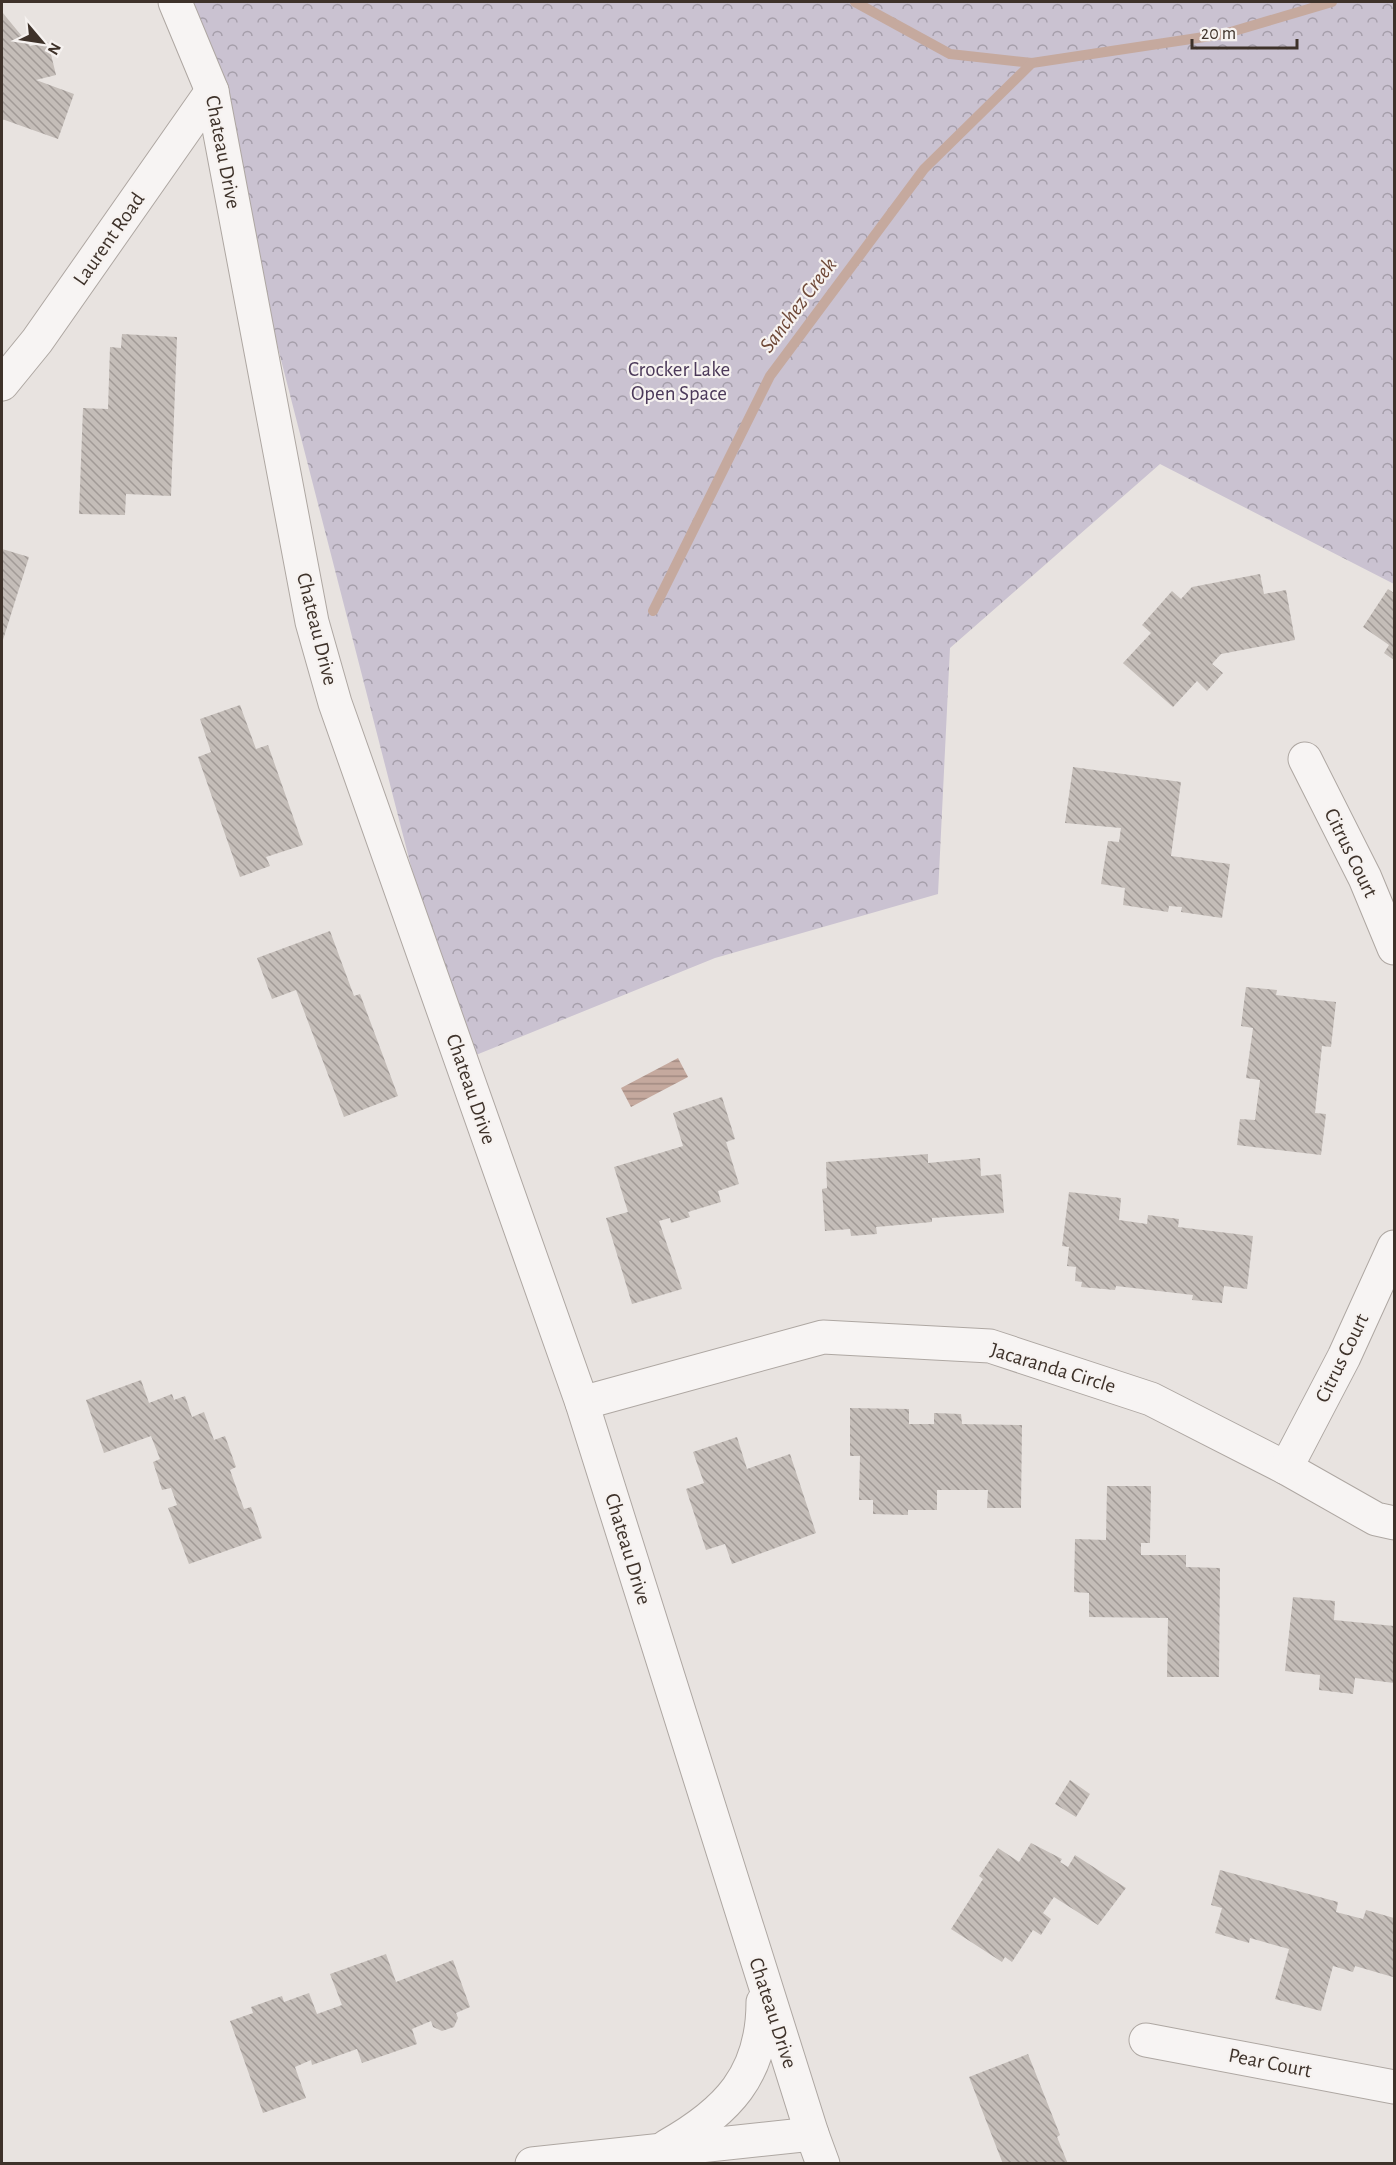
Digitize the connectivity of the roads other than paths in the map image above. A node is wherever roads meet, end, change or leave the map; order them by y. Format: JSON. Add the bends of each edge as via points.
{"nodes":[{"id":1,"x":175,"y":2,"type":"edge"},
{"id":2,"x":212,"y":91,"type":"junction"},
{"id":3,"x":2,"y":384,"type":"edge"},
{"id":4,"x":1305,"y":759,"type":"dead end"},
{"id":5,"x":1395,"y":948,"type":"edge"},
{"id":6,"x":1395,"y":1247,"type":"edge"},
{"id":7,"x":582,"y":1403,"type":"junction"},
{"id":8,"x":1286,"y":1468,"type":"junction"},
{"id":9,"x":1395,"y":1523,"type":"edge"},
{"id":10,"x":763,"y":1981,"type":"junction"},
{"id":11,"x":1146,"y":2040,"type":"dead end"},
{"id":12,"x":1395,"y":2087,"type":"edge"},
{"id":13,"x":817,"y":2149,"type":"edge"},
{"id":14,"x":660,"y":2150,"type":"junction"},
{"id":15,"x":532,"y":2163,"type":"edge"},
{"id":16,"x":693,"y":2163,"type":"edge"}],
"edges":[{"from":1,"to":2,"type":"street","name":"Chateau Drive"},
{"from":2,"to":3,"type":"street","name":"Laurent Road"},
{"from":2,"to":7,"type":"street","name":"Chateau Drive","via":[[315,632],[335,703]]},
{"from":4,"to":5,"type":"street","name":"Citrus Court","via":[[1365,878]]},
{"from":6,"to":8,"type":"street","name":"Citrus Court"},
{"from":7,"to":8,"type":"street","name":"Jacaranda Circle","via":[[823,1337],[990,1346],[1151,1399]]},
{"from":7,"to":10,"type":"street","name":"Chateau Drive"},
{"from":8,"to":9,"type":"street","name":"Jacaranda Circle","via":[[1376,1519]]},
{"from":10,"to":13,"type":"street","name":"Chateau Drive"},
{"from":10,"to":14,"type":"street","via":[[760,2044],[749,2073],[726,2105],[689,2134]]},
{"from":11,"to":12,"type":"street","name":"Pear Court"},
{"from":13,"to":14,"type":"street"},
{"from":14,"to":15,"type":"street"},
{"from":14,"to":16,"type":"street"}]}
